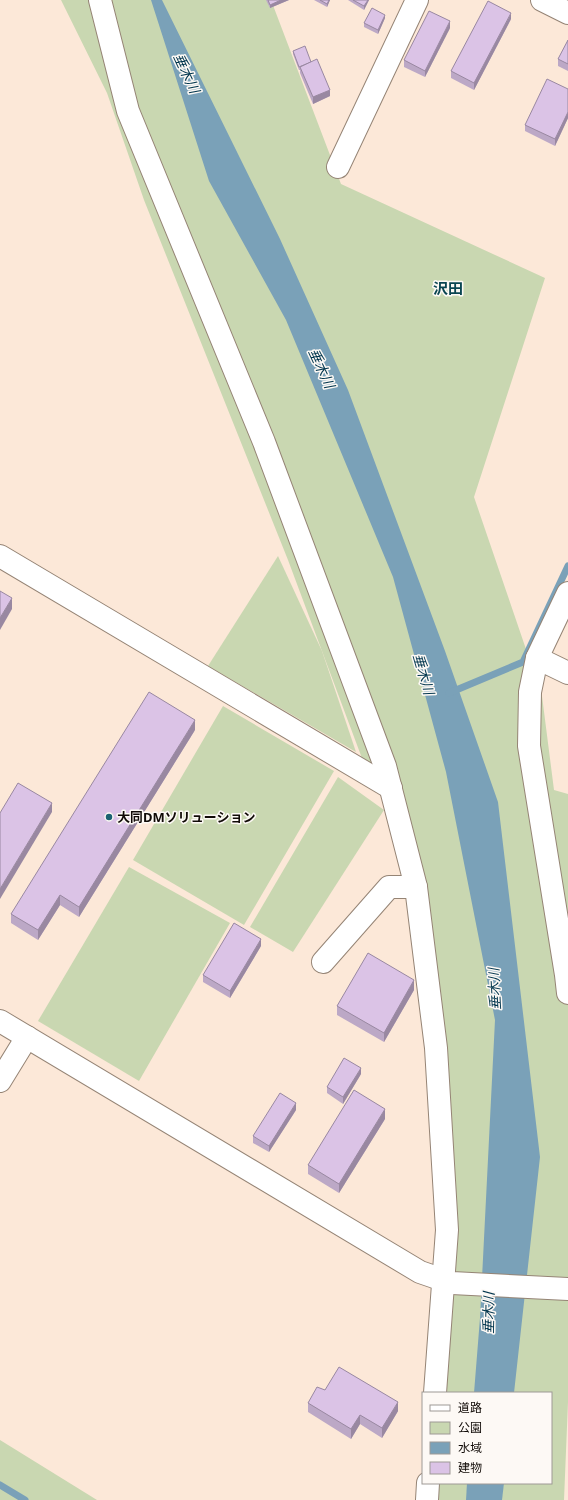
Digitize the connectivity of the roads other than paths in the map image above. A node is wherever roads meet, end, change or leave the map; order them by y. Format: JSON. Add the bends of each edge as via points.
{"nodes":[{"id":1,"x":100,"y":0,"type":"edge"},
{"id":2,"x":417,"y":0,"type":"edge"},
{"id":3,"x":542,"y":0,"type":"edge"},
{"id":4,"x":568,"y":13,"type":"edge"},
{"id":5,"x":338,"y":167,"type":"dead end"},
{"id":6,"x":0,"y":556,"type":"edge"},
{"id":7,"x":568,"y":593,"type":"edge"},
{"id":8,"x":537,"y":658,"type":"junction"},
{"id":9,"x":568,"y":673,"type":"edge"},
{"id":10,"x":391,"y":788,"type":"junction"},
{"id":11,"x":416,"y":887,"type":"junction"},
{"id":12,"x":323,"y":962,"type":"dead end"},
{"id":13,"x":568,"y":993,"type":"edge"},
{"id":14,"x":0,"y":1021,"type":"edge"},
{"id":15,"x":27,"y":1037,"type":"junction"},
{"id":16,"x":0,"y":1081,"type":"edge"},
{"id":17,"x":447,"y":1281,"type":"junction"},
{"id":18,"x":567,"y":1289,"type":"edge"},
{"id":19,"x":435,"y":1392,"type":"edge"},
{"id":20,"x":428,"y":1484,"type":"edge"},
{"id":21,"x":427,"y":1500,"type":"edge"}],
"edges":[{"from":1,"to":10,"type":"street","via":[[128,110],[264,442]]},
{"from":2,"to":5,"type":"street"},
{"from":3,"to":4,"type":"street"},
{"from":6,"to":10,"type":"street"},
{"from":7,"to":8,"type":"street"},
{"from":8,"to":9,"type":"street"},
{"from":8,"to":13,"type":"street","via":[[530,692],[529,746]]},
{"from":10,"to":11,"type":"street"},
{"from":11,"to":12,"type":"street","via":[[389,887]]},
{"from":11,"to":17,"type":"street","via":[[436,1048],[447,1230]]},
{"from":14,"to":15,"type":"street"},
{"from":15,"to":16,"type":"street"},
{"from":15,"to":17,"type":"street","via":[[420,1272]]},
{"from":17,"to":18,"type":"street"},
{"from":17,"to":19,"type":"street"},
{"from":20,"to":21,"type":"street"}]}
